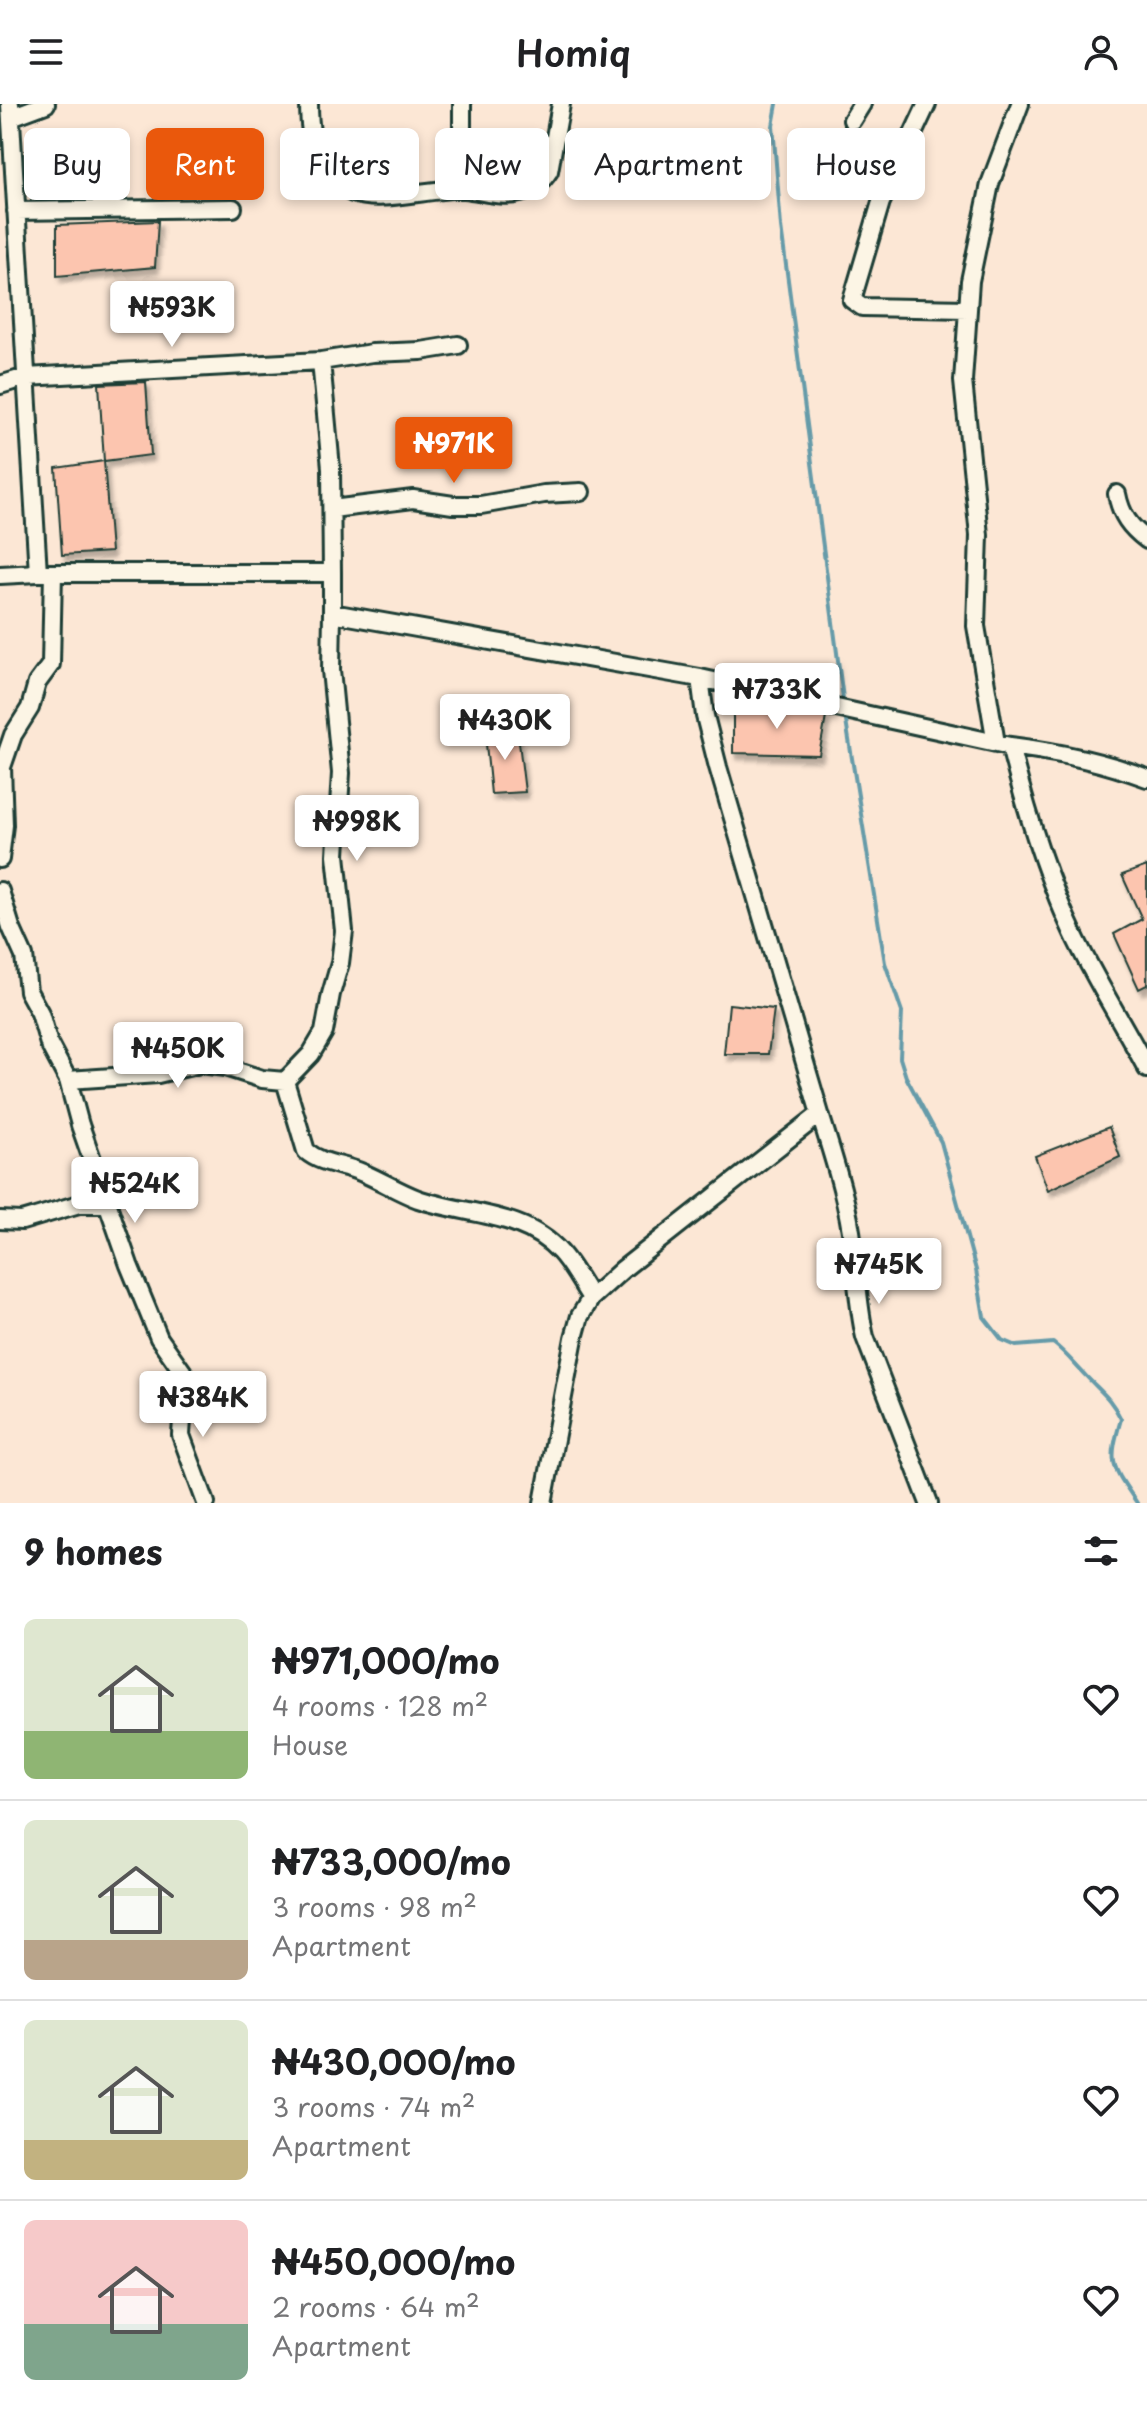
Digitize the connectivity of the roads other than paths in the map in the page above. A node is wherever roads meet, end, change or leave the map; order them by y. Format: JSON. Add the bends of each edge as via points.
{"nodes":[{"id":1,"x":46,"y":104,"type":"edge"},
{"id":2,"x":309,"y":104,"type":"edge"},
{"id":3,"x":462,"y":104,"type":"edge"},
{"id":4,"x":561,"y":104,"type":"edge"},
{"id":5,"x":862,"y":104,"type":"edge"},
{"id":6,"x":927,"y":104,"type":"edge"},
{"id":7,"x":1020,"y":104,"type":"edge"},
{"id":8,"x":11,"y":111,"type":"edge"},
{"id":9,"x":852,"y":120,"type":"dead end"},
{"id":10,"x":462,"y":128,"type":"edge"},
{"id":11,"x":6,"y":144,"type":"edge"},
{"id":12,"x":549,"y":171,"type":"edge"},
{"id":13,"x":435,"y":191,"type":"edge"},
{"id":14,"x":233,"y":208,"type":"dead end"},
{"id":15,"x":16,"y":211,"type":"junction"},
{"id":16,"x":968,"y":309,"type":"junction"},
{"id":17,"x":458,"y":345,"type":"dead end"},
{"id":18,"x":321,"y":361,"type":"junction"},
{"id":19,"x":26,"y":377,"type":"junction"},
{"id":20,"x":0,"y":385,"type":"edge"},
{"id":21,"x":581,"y":492,"type":"dead end"},
{"id":22,"x":1117,"y":494,"type":"dead end"},
{"id":23,"x":332,"y":509,"type":"junction"},
{"id":24,"x":1147,"y":540,"type":"edge"},
{"id":25,"x":46,"y":573,"type":"junction"},
{"id":26,"x":332,"y":573,"type":"junction"},
{"id":27,"x":0,"y":575,"type":"edge"},
{"id":28,"x":332,"y":613,"type":"junction"},
{"id":29,"x":700,"y":678,"type":"junction"},
{"id":30,"x":1003,"y":745,"type":"junction"},
{"id":31,"x":1147,"y":778,"type":"edge"},
{"id":32,"x":0,"y":859,"type":"edge"},
{"id":33,"x":0,"y":891,"type":"edge"},
{"id":34,"x":1146,"y":1066,"type":"edge"},
{"id":35,"x":68,"y":1080,"type":"junction"},
{"id":36,"x":285,"y":1081,"type":"junction"},
{"id":37,"x":820,"y":1114,"type":"junction"},
{"id":38,"x":106,"y":1204,"type":"junction"},
{"id":39,"x":0,"y":1220,"type":"edge"},
{"id":40,"x":591,"y":1298,"type":"junction"},
{"id":41,"x":206,"y":1503,"type":"edge"},
{"id":42,"x":543,"y":1503,"type":"edge"},
{"id":43,"x":929,"y":1503,"type":"edge"}],
"edges":[{"from":1,"to":8,"type":"street"},
{"from":2,"to":13,"type":"street","via":[[312,145],[338,183],[369,196]]},
{"from":3,"to":10,"type":"street"},
{"from":4,"to":12,"type":"street"},
{"from":5,"to":9,"type":"street"},
{"from":6,"to":16,"type":"street","via":[[881,202],[852,300],[862,307]]},
{"from":7,"to":16,"type":"street","via":[[990,184]]},
{"from":8,"to":11,"type":"street"},
{"from":11,"to":15,"type":"street"},
{"from":14,"to":15,"type":"street"},
{"from":15,"to":19,"type":"street"},
{"from":16,"to":30,"type":"street","via":[[963,381],[979,535],[976,626]]},
{"from":17,"to":18,"type":"street"},
{"from":18,"to":19,"type":"street"},
{"from":18,"to":23,"type":"street"},
{"from":19,"to":20,"type":"street"},
{"from":19,"to":25,"type":"street"},
{"from":21,"to":23,"type":"street","via":[[481,505],[413,499]]},
{"from":22,"to":24,"type":"street","via":[[1125,519]]},
{"from":23,"to":26,"type":"street"},
{"from":25,"to":26,"type":"street"},
{"from":25,"to":27,"type":"street"},
{"from":25,"to":32,"type":"street","via":[[51,664],[37,683],[2,767]]},
{"from":26,"to":28,"type":"street"},
{"from":28,"to":29,"type":"street"},
{"from":28,"to":36,"type":"street","via":[[331,670],[341,773],[336,855],[344,931],[324,1032]]},
{"from":29,"to":30,"type":"street"},
{"from":29,"to":37,"type":"street","via":[[718,767]]},
{"from":30,"to":31,"type":"street","via":[[1110,764]]},
{"from":30,"to":34,"type":"street","via":[[1073,932]]},
{"from":33,"to":35,"type":"street","via":[[24,956],[28,991]]},
{"from":35,"to":36,"type":"street","via":[[158,1074],[200,1064]]},
{"from":35,"to":38,"type":"street"},
{"from":36,"to":40,"type":"street","via":[[306,1151],[315,1158],[362,1172],[421,1200],[490,1214],[542,1235]]},
{"from":37,"to":40,"type":"street"},
{"from":37,"to":43,"type":"street","via":[[853,1244],[865,1337]]},
{"from":38,"to":39,"type":"street","via":[[79,1204],[22,1221]]},
{"from":38,"to":41,"type":"street","via":[[159,1338],[185,1375],[181,1435]]},
{"from":40,"to":42,"type":"street","via":[[574,1338]]}]}
